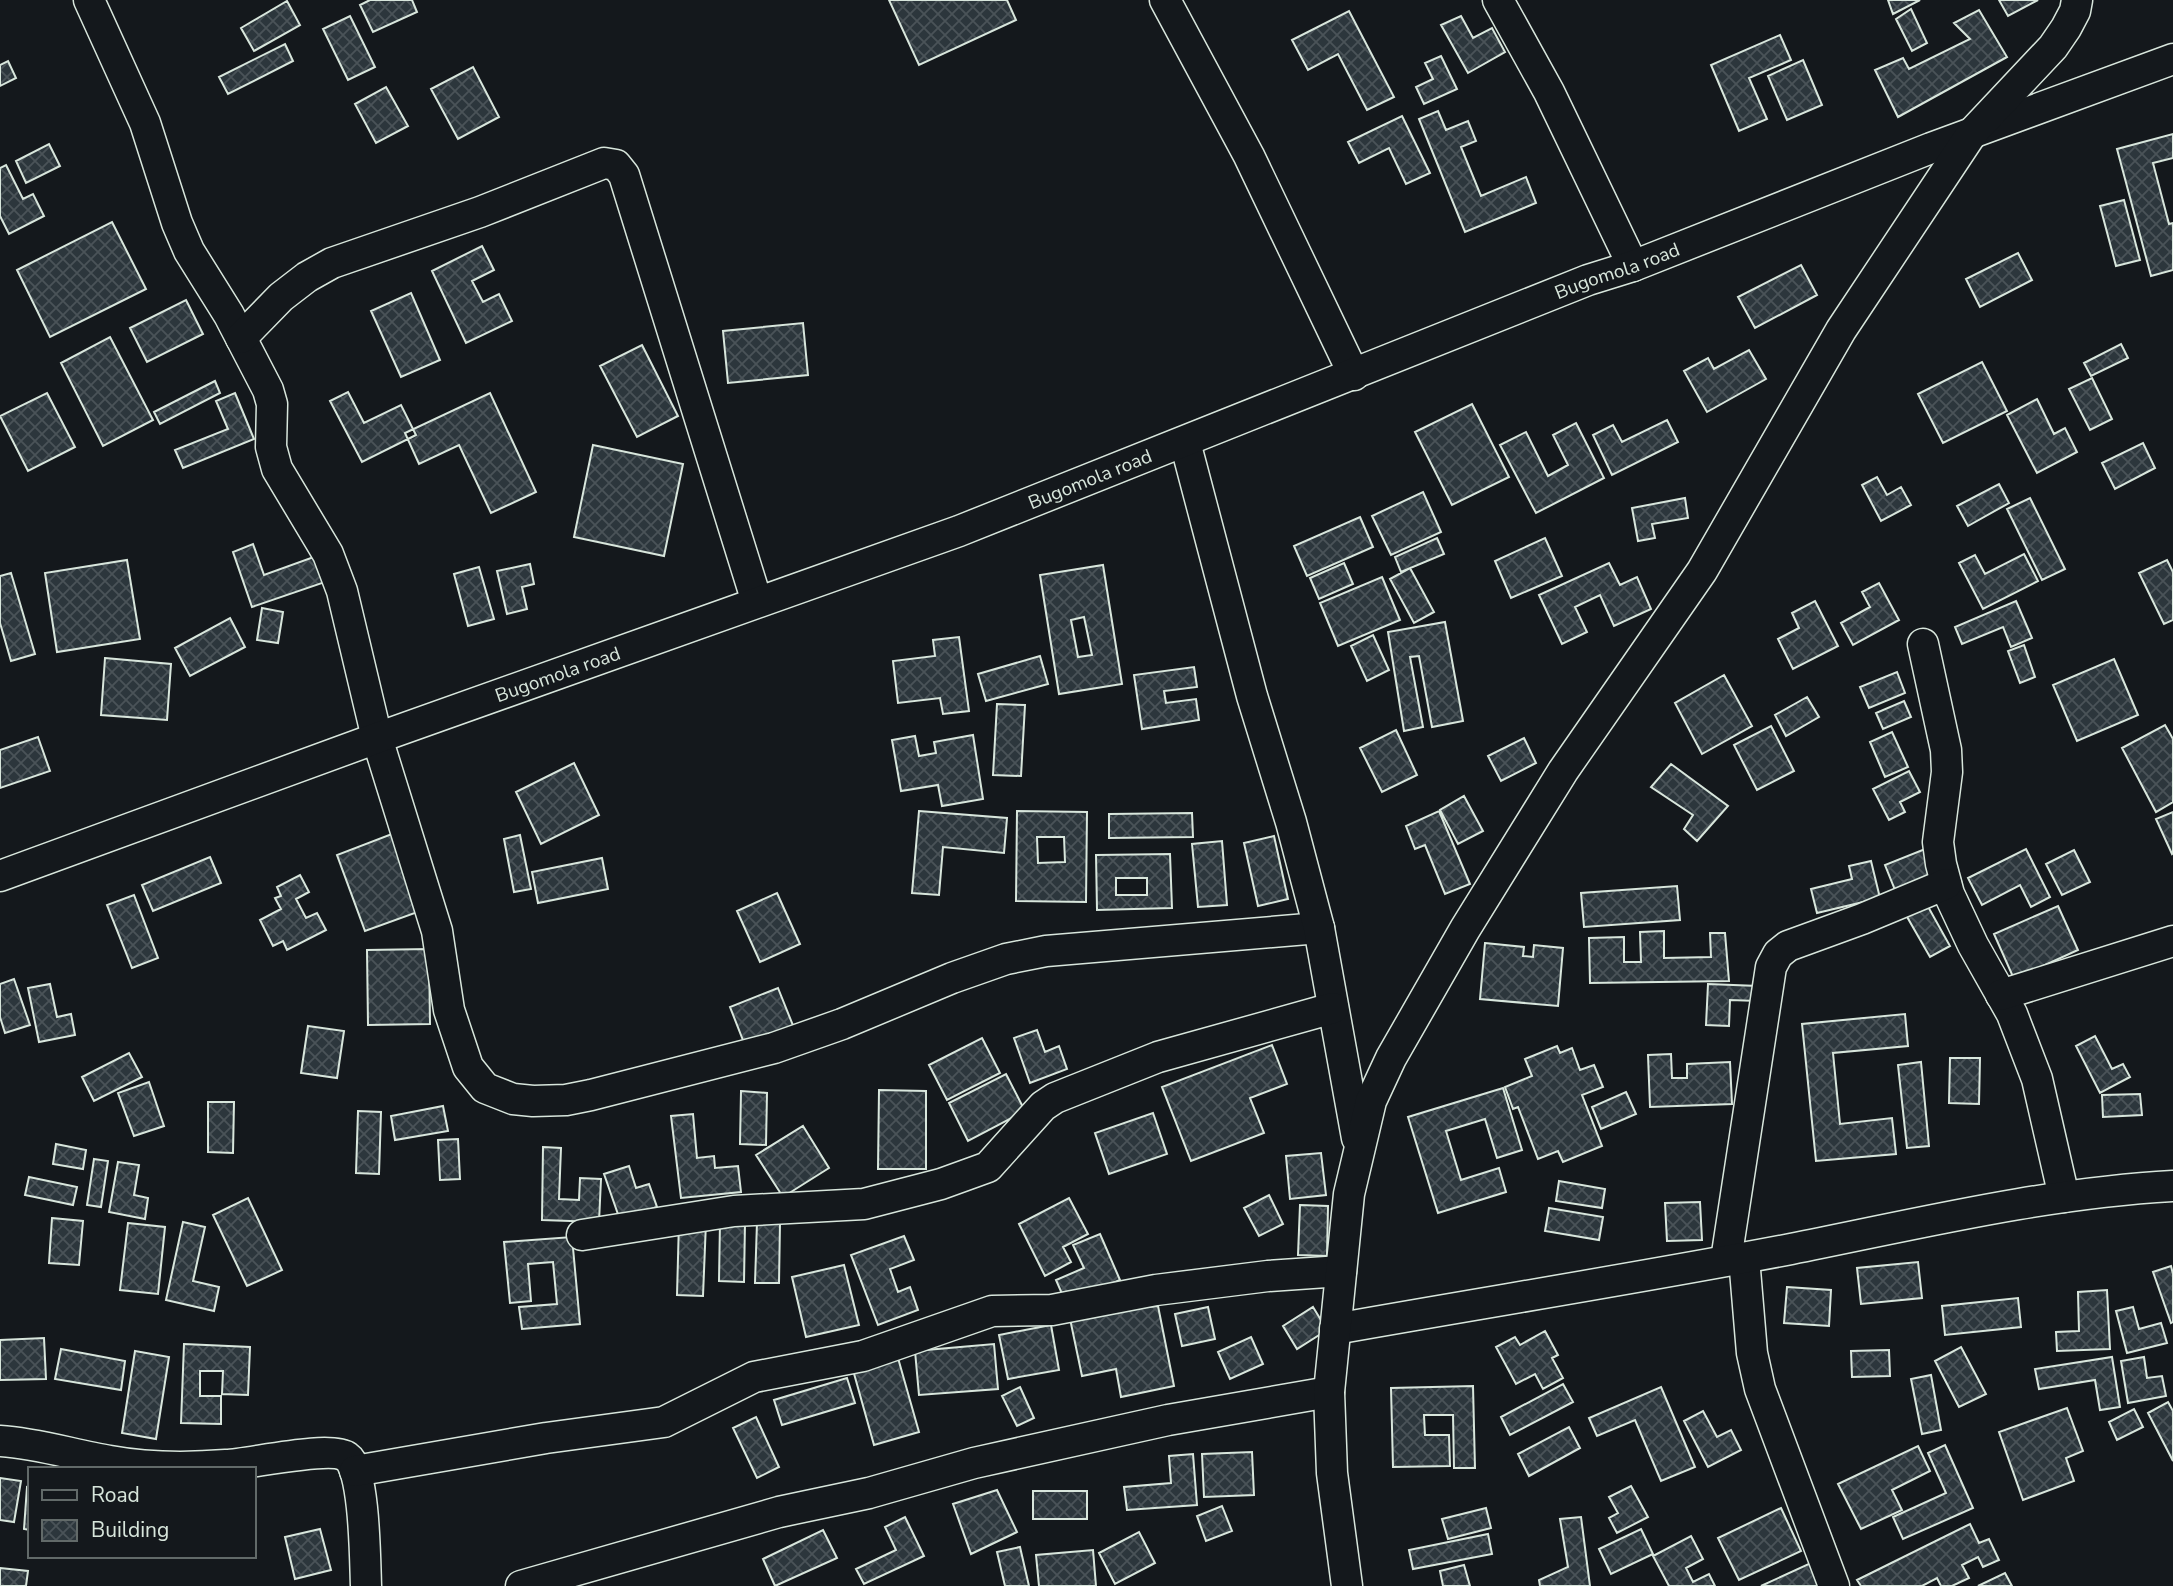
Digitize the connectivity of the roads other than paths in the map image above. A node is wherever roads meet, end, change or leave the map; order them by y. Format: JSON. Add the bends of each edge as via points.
{"nodes":[{"id":1,"x":89,"y":0,"type":"edge"},
{"id":2,"x":1165,"y":0,"type":"edge"},
{"id":3,"x":1498,"y":0,"type":"edge"},
{"id":4,"x":2077,"y":0,"type":"edge"},
{"id":5,"x":2173,"y":59,"type":"edge"},
{"id":6,"x":1972,"y":134,"type":"junction"},
{"id":7,"x":1633,"y":266,"type":"junction"},
{"id":8,"x":241,"y":338,"type":"junction"},
{"id":9,"x":1354,"y":375,"type":"junction"},
{"id":10,"x":1185,"y":442,"type":"junction"},
{"id":11,"x":757,"y":603,"type":"junction"},
{"id":12,"x":1923,"y":644,"type":"dead end"},
{"id":13,"x":377,"y":738,"type":"junction"},
{"id":14,"x":0,"y":876,"type":"edge"},
{"id":15,"x":1946,"y":884,"type":"junction"},
{"id":16,"x":1319,"y":928,"type":"junction"},
{"id":17,"x":2173,"y":941,"type":"edge"},
{"id":18,"x":2001,"y":995,"type":"junction"},
{"id":19,"x":1333,"y":1008,"type":"junction"},
{"id":20,"x":1359,"y":1150,"type":"junction"},
{"id":21,"x":2173,"y":1186,"type":"edge"},
{"id":22,"x":2064,"y":1197,"type":"junction"},
{"id":23,"x":582,"y":1236,"type":"dead end"},
{"id":24,"x":1735,"y":1259,"type":"junction"},
{"id":25,"x":1341,"y":1271,"type":"junction"},
{"id":26,"x":1335,"y":1329,"type":"junction"},
{"id":27,"x":1329,"y":1392,"type":"junction"},
{"id":28,"x":0,"y":1441,"type":"edge"},
{"id":29,"x":355,"y":1471,"type":"junction"},
{"id":30,"x":366,"y":1586,"type":"edge"},
{"id":31,"x":521,"y":1586,"type":"edge"},
{"id":32,"x":1347,"y":1586,"type":"edge"},
{"id":33,"x":1835,"y":1586,"type":"edge"}],
"edges":[{"from":1,"to":8,"type":"street","via":[[145,123],[189,251]]},
{"from":2,"to":9,"type":"street","via":[[1249,156]]},
{"from":3,"to":7,"type":"street","via":[[1549,92]]},
{"from":4,"to":6,"type":"street","via":[[2053,47]]},
{"from":5,"to":6,"type":"street","name":"Bugomola road"},
{"from":6,"to":7,"type":"street","name":"Bugomola road"},
{"from":6,"to":20,"type":"street","via":[[1841,330],[1702,571],[1563,771],[1465,929],[1391,1058],[1371,1101]]},
{"from":7,"to":9,"type":"street","name":"Bugomola road"},
{"from":8,"to":11,"type":"street","via":[[281,297],[332,263],[604,163],[616,165],[624,175]]},
{"from":8,"to":13,"type":"street","via":[[272,404],[271,447],[277,469],[328,554],[342,591]]},
{"from":9,"to":10,"type":"street","name":"Bugomola road"},
{"from":10,"to":11,"type":"street","name":"Bugomola road","via":[[959,531]]},
{"from":10,"to":16,"type":"street"},
{"from":11,"to":13,"type":"street","name":"Bugomola road"},
{"from":12,"to":15,"type":"street","via":[[1946,750],[1938,842]]},
{"from":13,"to":14,"type":"street","name":"Bugomola road"},
{"from":13,"to":16,"type":"street","via":[[437,930],[449,1010],[468,1067],[485,1088],[513,1099],[566,1100],[774,1048],[981,967],[1046,951]]},
{"from":15,"to":18,"type":"street"},
{"from":15,"to":24,"type":"street","via":[[1803,939],[1778,954],[1771,967]]},
{"from":16,"to":19,"type":"street"},
{"from":17,"to":18,"type":"street"},
{"from":18,"to":22,"type":"street","via":[[2037,1079]]},
{"from":19,"to":20,"type":"street"},
{"from":19,"to":23,"type":"street","via":[[1158,1057],[1055,1098],[988,1167],[941,1184],[864,1204],[734,1211]]},
{"from":20,"to":25,"type":"street"},
{"from":21,"to":22,"type":"street"},
{"from":22,"to":24,"type":"street"},
{"from":24,"to":26,"type":"street"},
{"from":24,"to":33,"type":"street","via":[[1760,1389]]},
{"from":25,"to":26,"type":"street"},
{"from":25,"to":29,"type":"street","via":[[1156,1290],[1052,1310],[992,1311],[863,1356],[754,1377],[664,1422]]},
{"from":26,"to":27,"type":"street"},
{"from":27,"to":31,"type":"street","via":[[1168,1420],[974,1463],[869,1493],[779,1512]]},
{"from":27,"to":32,"type":"street","via":[[1332,1474]]},
{"from":28,"to":29,"type":"street","via":[[167,1467],[340,1454],[350,1459]]},
{"from":29,"to":30,"type":"street","via":[[361,1490]]}]}
